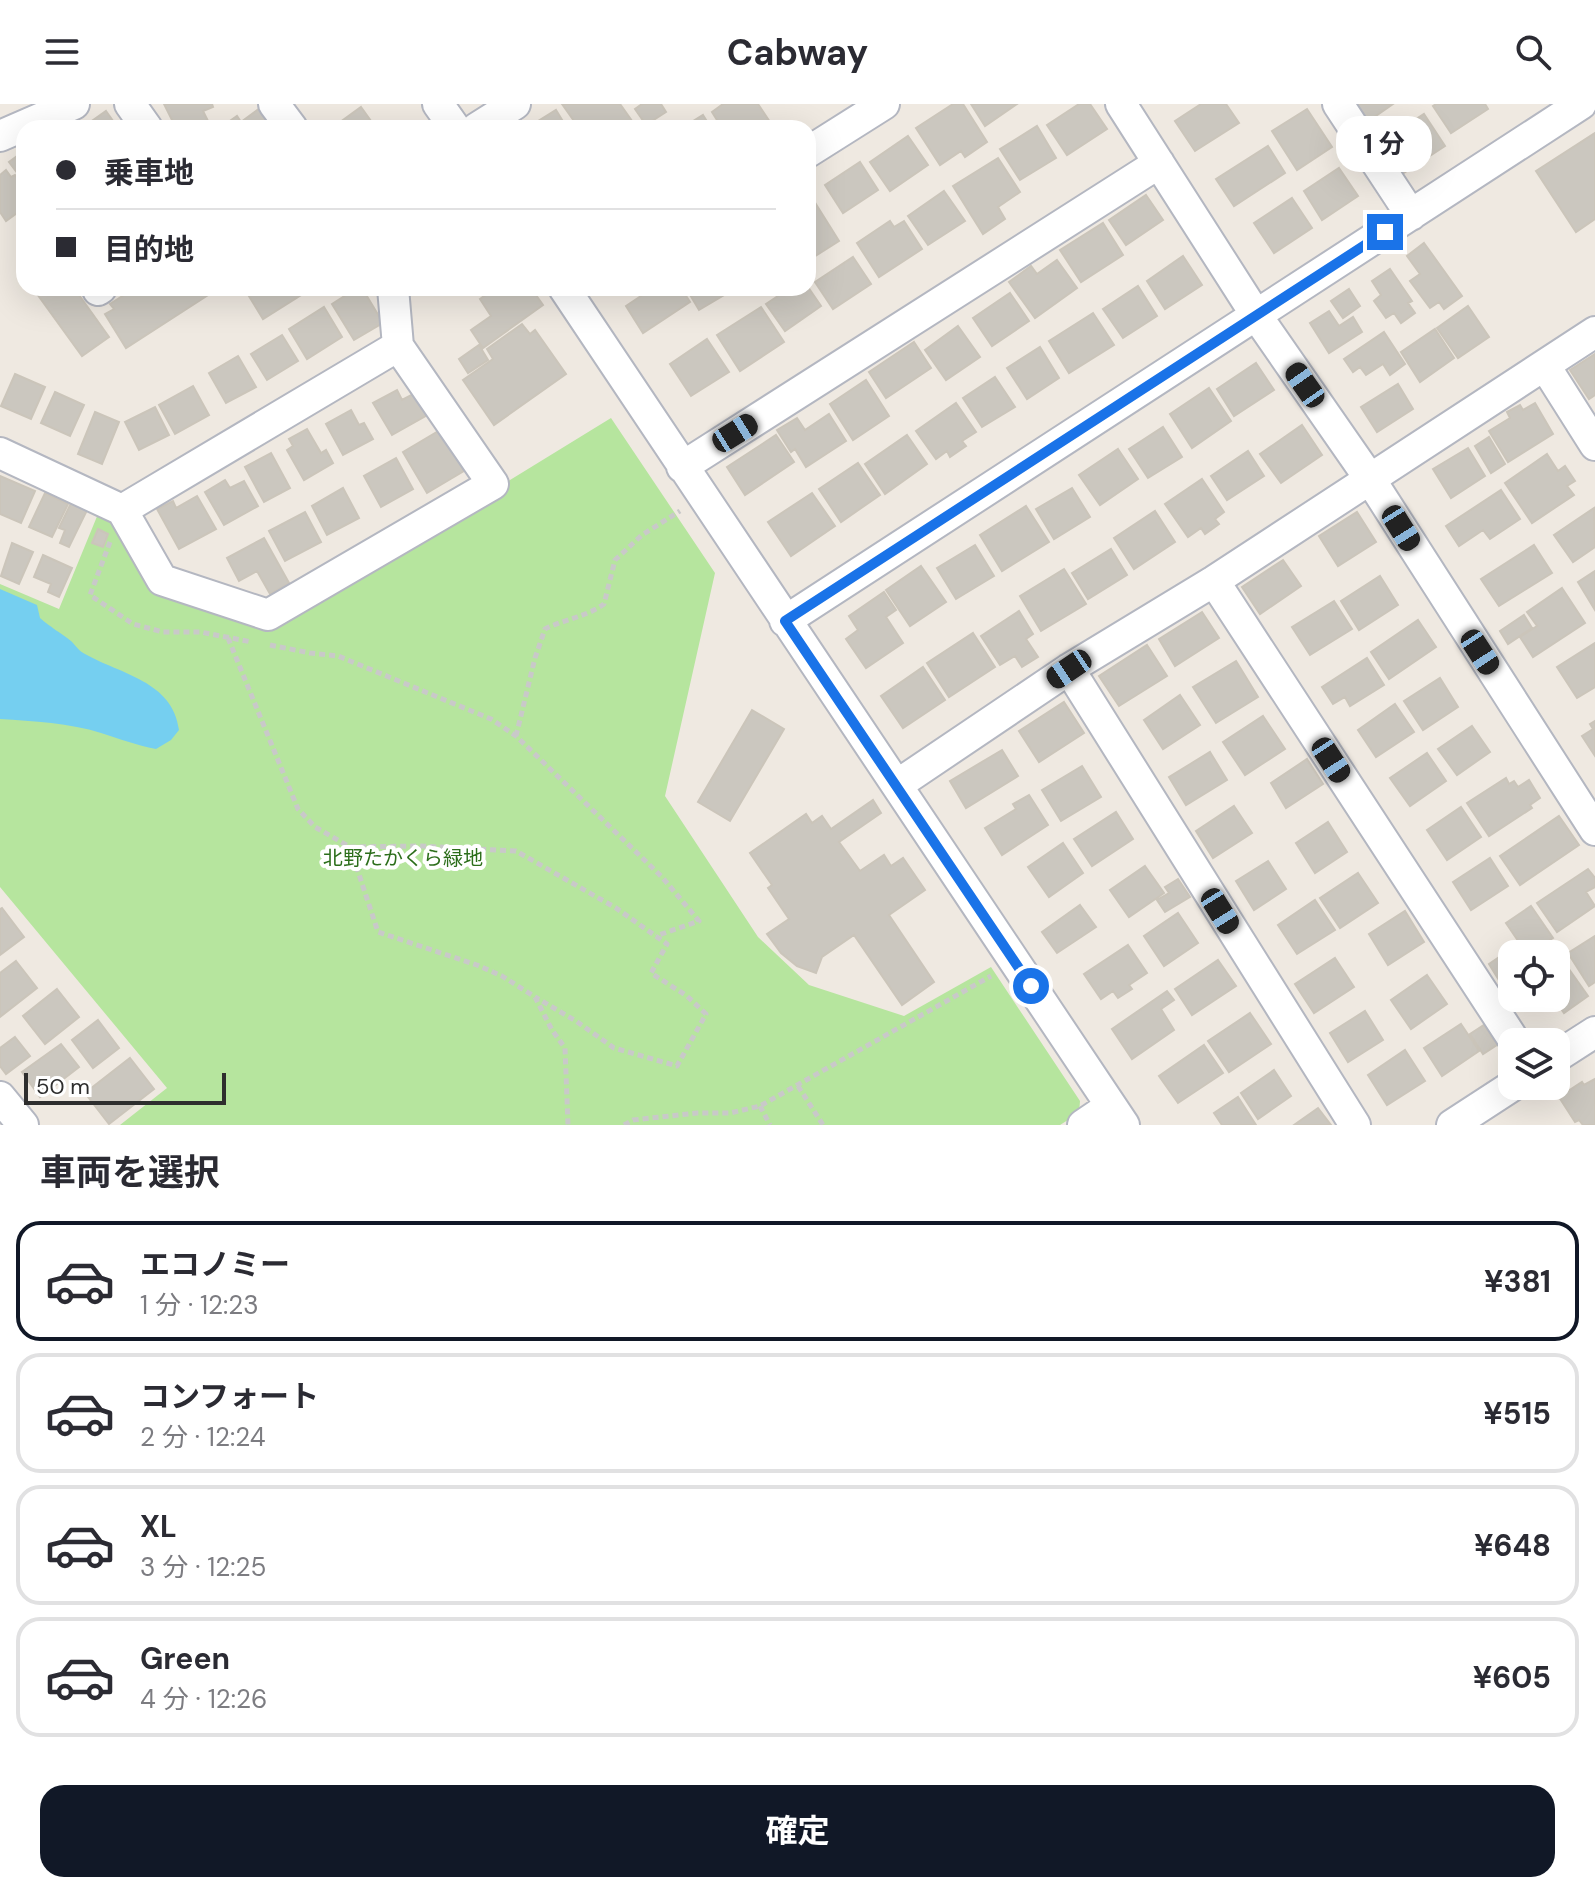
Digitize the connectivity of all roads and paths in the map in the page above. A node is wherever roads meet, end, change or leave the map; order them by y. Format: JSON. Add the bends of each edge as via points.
{"nodes":[{"id":1,"x":74,"y":104,"type":"edge"},
{"id":2,"x":515,"y":104,"type":"edge"},
{"id":3,"x":884,"y":104,"type":"edge"},
{"id":4,"x":1121,"y":104,"type":"edge"},
{"id":5,"x":1338,"y":104,"type":"edge"},
{"id":6,"x":1561,"y":109,"type":"edge"},
{"id":7,"x":37,"y":120,"type":"edge"},
{"id":8,"x":490,"y":120,"type":"edge"},
{"id":9,"x":816,"y":147,"type":"edge"},
{"id":10,"x":1159,"y":163,"type":"junction"},
{"id":11,"x":1411,"y":215,"type":"junction"},
{"id":12,"x":394,"y":296,"type":"edge"},
{"id":13,"x":580,"y":296,"type":"edge"},
{"id":14,"x":1256,"y":315,"type":"junction"},
{"id":15,"x":1595,"y":332,"type":"edge"},
{"id":16,"x":398,"y":346,"type":"junction"},
{"id":17,"x":1545,"y":366,"type":"junction"},
{"id":18,"x":1595,"y":445,"type":"edge"},
{"id":19,"x":0,"y":453,"type":"edge"},
{"id":20,"x":682,"y":467,"type":"junction"},
{"id":21,"x":1370,"y":479,"type":"junction"},
{"id":22,"x":702,"y":497,"type":"junction"},
{"id":23,"x":122,"y":510,"type":"junction"},
{"id":24,"x":1214,"y":581,"type":"junction"},
{"id":25,"x":785,"y":621,"type":"junction"},
{"id":26,"x":228,"y":638,"type":"junction"},
{"id":27,"x":255,"y":642,"type":"dead end"},
{"id":28,"x":268,"y":645,"type":"dead end"},
{"id":29,"x":1069,"y":669,"type":"junction"},
{"id":30,"x":516,"y":736,"type":"junction"},
{"id":31,"x":897,"y":785,"type":"junction"},
{"id":32,"x":1595,"y":830,"type":"edge"},
{"id":33,"x":350,"y":847,"type":"junction"},
{"id":34,"x":655,"y":936,"type":"junction"},
{"id":35,"x":1015,"y":962,"type":"junction"},
{"id":36,"x":535,"y":997,"type":"junction"},
{"id":37,"x":1506,"y":1028,"type":"edge"},
{"id":38,"x":1595,"y":1032,"type":"edge"},
{"id":39,"x":1570,"y":1048,"type":"edge"},
{"id":40,"x":798,"y":1086,"type":"junction"},
{"id":41,"x":1498,"y":1095,"type":"edge"},
{"id":42,"x":0,"y":1097,"type":"edge"},
{"id":43,"x":760,"y":1106,"type":"junction"},
{"id":44,"x":1118,"y":1116,"type":"edge"},
{"id":45,"x":23,"y":1125,"type":"edge"},
{"id":46,"x":568,"y":1125,"type":"edge"},
{"id":47,"x":624,"y":1125,"type":"edge"},
{"id":48,"x":770,"y":1125,"type":"edge"},
{"id":49,"x":823,"y":1125,"type":"edge"},
{"id":50,"x":1083,"y":1125,"type":"edge"},
{"id":51,"x":1355,"y":1125,"type":"edge"},
{"id":52,"x":1452,"y":1125,"type":"edge"}],
"edges":[{"from":1,"to":7,"type":"street"},
{"from":2,"to":8,"type":"street"},
{"from":3,"to":9,"type":"street"},
{"from":4,"to":10,"type":"street"},
{"from":5,"to":11,"type":"street"},
{"from":6,"to":11,"type":"street"},
{"from":10,"to":14,"type":"street"},
{"from":10,"to":20,"type":"street"},
{"from":11,"to":14,"type":"street"},
{"from":12,"to":16,"type":"street"},
{"from":13,"to":20,"type":"street"},
{"from":14,"to":21,"type":"street"},
{"from":14,"to":25,"type":"street"},
{"from":15,"to":17,"type":"street"},
{"from":16,"to":23,"type":"street"},
{"from":16,"to":23,"type":"street","via":[[493,484],[268,615],[162,580]]},
{"from":17,"to":18,"type":"street"},
{"from":17,"to":21,"type":"street"},
{"from":19,"to":23,"type":"street"},
{"from":20,"to":22,"type":"street"},
{"from":21,"to":24,"type":"street"},
{"from":21,"to":32,"type":"street"},
{"from":22,"to":25,"type":"street"},
{"from":22,"to":30,"type":"path","via":[[642,535],[615,560],[604,604],[591,614],[545,629]]},
{"from":23,"to":26,"type":"path","via":[[90,595],[133,624]]},
{"from":24,"to":29,"type":"street"},
{"from":24,"to":37,"type":"street"},
{"from":25,"to":31,"type":"street"},
{"from":26,"to":27,"type":"path"},
{"from":26,"to":33,"type":"path","via":[[298,809],[315,827]]},
{"from":28,"to":30,"type":"path","via":[[338,656],[491,719]]},
{"from":29,"to":31,"type":"street"},
{"from":29,"to":51,"type":"street"},
{"from":30,"to":34,"type":"path","via":[[662,877],[699,921]]},
{"from":31,"to":35,"type":"street"},
{"from":33,"to":34,"type":"path","via":[[516,851]]},
{"from":33,"to":36,"type":"path","via":[[378,932],[477,965]]},
{"from":34,"to":36,"type":"path","via":[[667,944],[651,973],[706,1014],[677,1066],[614,1048]]},
{"from":35,"to":40,"type":"path"},
{"from":35,"to":44,"type":"street"},
{"from":36,"to":46,"type":"path","via":[[565,1048]]},
{"from":38,"to":39,"type":"street"},
{"from":40,"to":43,"type":"path"},
{"from":40,"to":49,"type":"path"},
{"from":41,"to":52,"type":"street"},
{"from":42,"to":45,"type":"street"},
{"from":43,"to":47,"type":"path"},
{"from":43,"to":48,"type":"path"},
{"from":44,"to":50,"type":"street"}]}
